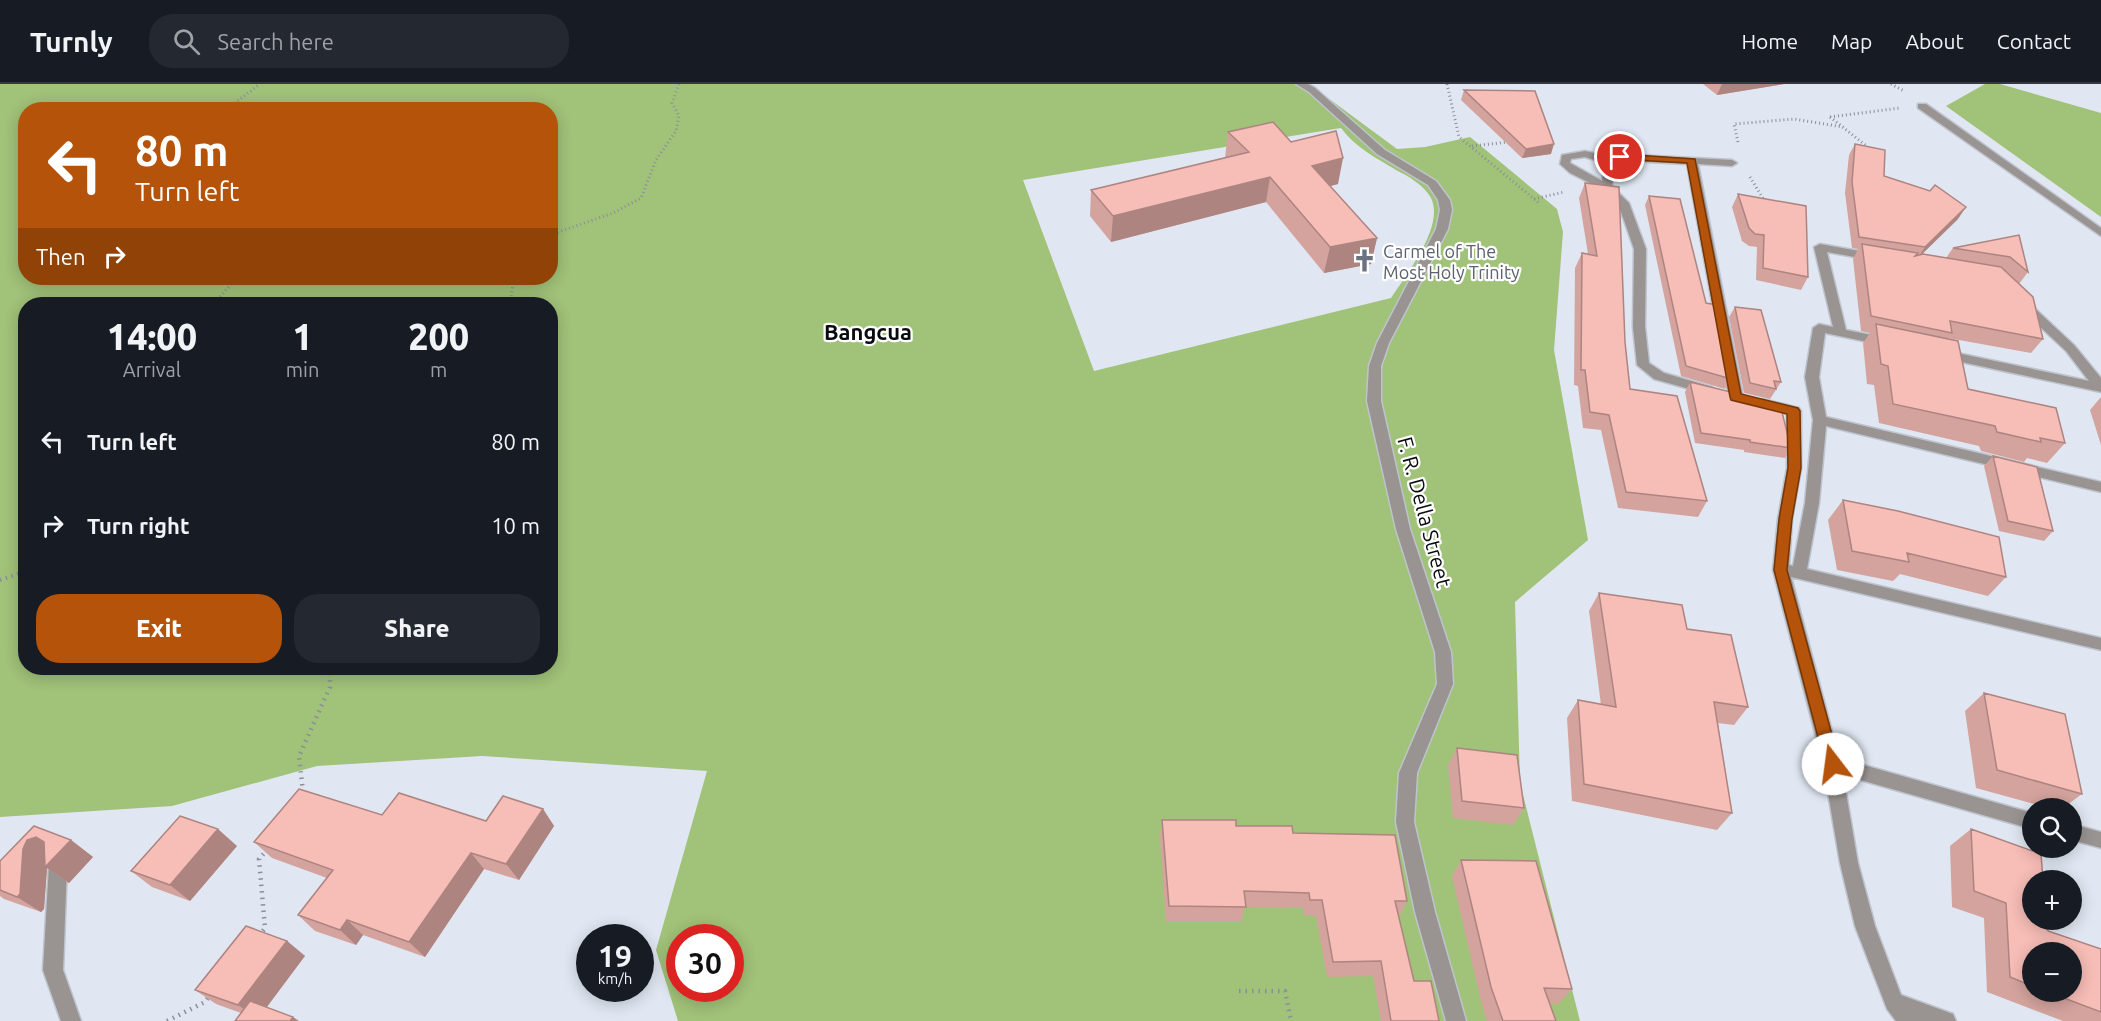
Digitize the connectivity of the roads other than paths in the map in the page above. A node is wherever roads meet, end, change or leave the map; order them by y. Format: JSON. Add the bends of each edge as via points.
{"nodes":[{"id":1,"x":1301,"y":84,"type":"edge"},
{"id":2,"x":1922,"y":106,"type":"road end"},
{"id":3,"x":1596,"y":156,"type":"junction"},
{"id":4,"x":1692,"y":161,"type":"junction"},
{"id":5,"x":1732,"y":163,"type":"dead end"},
{"id":6,"x":1606,"y":187,"type":"junction"},
{"id":7,"x":2101,"y":233,"type":"edge"},
{"id":8,"x":1890,"y":259,"type":"edge"},
{"id":9,"x":2011,"y":293,"type":"edge"},
{"id":10,"x":1841,"y":333,"type":"junction"},
{"id":11,"x":1898,"y":345,"type":"edge"},
{"id":12,"x":1932,"y":352,"type":"edge"},
{"id":13,"x":2101,"y":387,"type":"edge"},
{"id":14,"x":1736,"y":397,"type":"junction"},
{"id":15,"x":1820,"y":420,"type":"junction"},
{"id":16,"x":2101,"y":487,"type":"edge"},
{"id":17,"x":1780,"y":570,"type":"junction"},
{"id":18,"x":1799,"y":573,"type":"junction"},
{"id":19,"x":2101,"y":644,"type":"edge"},
{"id":20,"x":1833,"y":764,"type":"junction"},
{"id":21,"x":2022,"y":818,"type":"edge"},
{"id":22,"x":2082,"y":835,"type":"edge"},
{"id":23,"x":2101,"y":840,"type":"edge"},
{"id":24,"x":58,"y":866,"type":"edge"},
{"id":25,"x":1894,"y":1002,"type":"junction"},
{"id":26,"x":71,"y":1021,"type":"edge"},
{"id":27,"x":1456,"y":1021,"type":"edge"},
{"id":28,"x":1908,"y":1021,"type":"edge"},
{"id":29,"x":1946,"y":1021,"type":"edge"}],
"edges":[{"from":1,"to":27,"type":"street","name":"F. R. Della Street","via":[[1381,152],[1432,183],[1446,210],[1442,229],[1383,343],[1373,384],[1403,529],[1444,660],[1441,699],[1408,773],[1405,822]]},
{"from":2,"to":7,"type":"street"},
{"from":3,"to":4,"type":"street"},
{"from":3,"to":6,"type":"street","via":[[1605,160],[1609,168]]},
{"from":3,"to":6,"type":"street","via":[[1574,155],[1564,161],[1574,171]]},
{"from":4,"to":5,"type":"street"},
{"from":4,"to":14,"type":"street"},
{"from":6,"to":14,"type":"street","via":[[1623,203],[1640,249],[1639,327],[1643,365],[1659,376]]},
{"from":8,"to":10,"type":"street","via":[[1820,247]]},
{"from":9,"to":13,"type":"street","via":[[2070,348]]},
{"from":10,"to":11,"type":"street"},
{"from":10,"to":15,"type":"street","via":[[1819,328],[1812,377]]},
{"from":12,"to":13,"type":"street"},
{"from":14,"to":17,"type":"street","via":[[1794,411],[1794,468]]},
{"from":15,"to":16,"type":"street"},
{"from":15,"to":18,"type":"street","via":[[1812,503]]},
{"from":17,"to":18,"type":"street"},
{"from":17,"to":20,"type":"street"},
{"from":18,"to":19,"type":"street"},
{"from":20,"to":21,"type":"street"},
{"from":20,"to":25,"type":"street","via":[[1849,863],[1865,926]]},
{"from":22,"to":23,"type":"street"},
{"from":24,"to":26,"type":"street","via":[[53,970]]},
{"from":25,"to":28,"type":"street"},
{"from":25,"to":29,"type":"street"}]}
